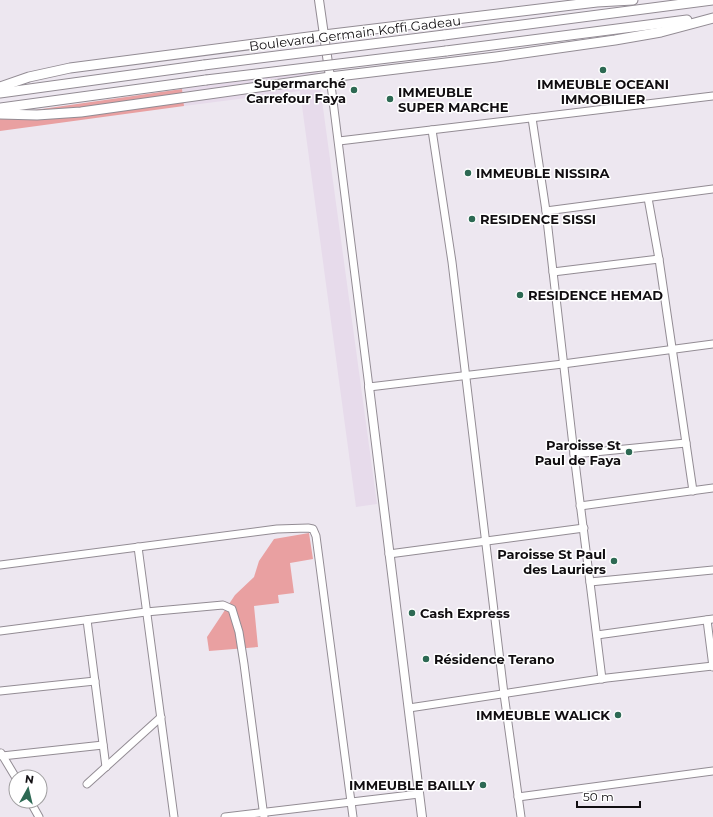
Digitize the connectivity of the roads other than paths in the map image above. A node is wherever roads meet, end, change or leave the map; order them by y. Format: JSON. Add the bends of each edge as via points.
{"nodes":[{"id":1,"x":319,"y":0,"type":"edge"},
{"id":2,"x":633,"y":0,"type":"edge"},
{"id":3,"x":713,"y":0,"type":"edge"},
{"id":4,"x":713,"y":18,"type":"edge"},
{"id":5,"x":324,"y":35,"type":"junction"},
{"id":6,"x":330,"y":77,"type":"junction"},
{"id":7,"x":0,"y":87,"type":"edge"},
{"id":8,"x":0,"y":93,"type":"edge"},
{"id":9,"x":713,"y":96,"type":"edge"},
{"id":10,"x":0,"y":108,"type":"edge"},
{"id":11,"x":0,"y":114,"type":"edge"},
{"id":12,"x":532,"y":118,"type":"junction"},
{"id":13,"x":432,"y":130,"type":"junction"},
{"id":14,"x":339,"y":141,"type":"junction"},
{"id":15,"x":713,"y":189,"type":"edge"},
{"id":16,"x":648,"y":198,"type":"junction"},
{"id":17,"x":546,"y":211,"type":"junction"},
{"id":18,"x":659,"y":259,"type":"junction"},
{"id":19,"x":553,"y":272,"type":"junction"},
{"id":20,"x":713,"y":344,"type":"edge"},
{"id":21,"x":672,"y":349,"type":"junction"},
{"id":22,"x":563,"y":364,"type":"junction"},
{"id":23,"x":465,"y":375,"type":"junction"},
{"id":24,"x":369,"y":387,"type":"junction"},
{"id":25,"x":686,"y":443,"type":"junction"},
{"id":26,"x":574,"y":454,"type":"junction"},
{"id":27,"x":713,"y":488,"type":"edge"},
{"id":28,"x":693,"y":491,"type":"junction"},
{"id":29,"x":580,"y":506,"type":"junction"},
{"id":30,"x":584,"y":528,"type":"junction"},
{"id":31,"x":487,"y":540,"type":"junction"},
{"id":32,"x":138,"y":547,"type":"junction"},
{"id":33,"x":389,"y":554,"type":"junction"},
{"id":34,"x":0,"y":565,"type":"edge"},
{"id":35,"x":713,"y":570,"type":"edge"},
{"id":36,"x":590,"y":582,"type":"junction"},
{"id":37,"x":146,"y":612,"type":"junction"},
{"id":38,"x":710,"y":619,"type":"edge"},
{"id":39,"x":87,"y":620,"type":"junction"},
{"id":40,"x":0,"y":631,"type":"edge"},
{"id":41,"x":597,"y":635,"type":"junction"},
{"id":42,"x":713,"y":666,"type":"edge"},
{"id":43,"x":602,"y":679,"type":"junction"},
{"id":44,"x":95,"y":681,"type":"junction"},
{"id":45,"x":0,"y":691,"type":"edge"},
{"id":46,"x":504,"y":694,"type":"junction"},
{"id":47,"x":408,"y":708,"type":"junction"},
{"id":48,"x":161,"y":717,"type":"junction"},
{"id":49,"x":103,"y":745,"type":"junction"},
{"id":50,"x":1,"y":754,"type":"edge"},
{"id":51,"x":106,"y":767,"type":"junction"},
{"id":52,"x":10,"y":769,"type":"edge"},
{"id":53,"x":713,"y":771,"type":"edge"},
{"id":54,"x":87,"y":784,"type":"dead end"},
{"id":55,"x":419,"y":794,"type":"junction"},
{"id":56,"x":518,"y":797,"type":"junction"},
{"id":57,"x":352,"y":802,"type":"junction"},
{"id":58,"x":264,"y":815,"type":"edge"},
{"id":59,"x":174,"y":817,"type":"edge"},
{"id":60,"x":225,"y":817,"type":"edge"},
{"id":61,"x":353,"y":817,"type":"edge"},
{"id":62,"x":422,"y":817,"type":"edge"},
{"id":63,"x":521,"y":817,"type":"edge"}],
"edges":[{"from":1,"to":5,"type":"street"},
{"from":2,"to":5,"type":"main road","via":[[597,2]]},
{"from":3,"to":8,"type":"main road","name":"Boulevard Germain Koffi Gadeau","bridge":true},
{"from":4,"to":6,"type":"main road","via":[[661,32],[615,40]]},
{"from":4,"to":10,"type":"main road","bridge":true},
{"from":5,"to":6,"type":"street"},
{"from":5,"to":7,"type":"main road","via":[[70,68]]},
{"from":6,"to":11,"type":"main road","via":[[80,112]]},
{"from":6,"to":14,"type":"street"},
{"from":9,"to":12,"type":"street"},
{"from":12,"to":13,"type":"street"},
{"from":12,"to":17,"type":"street"},
{"from":13,"to":14,"type":"street"},
{"from":13,"to":23,"type":"street","via":[[452,262]]},
{"from":14,"to":24,"type":"street"},
{"from":15,"to":16,"type":"street"},
{"from":16,"to":17,"type":"street"},
{"from":16,"to":18,"type":"street"},
{"from":17,"to":19,"type":"street"},
{"from":18,"to":19,"type":"street"},
{"from":18,"to":21,"type":"street"},
{"from":19,"to":22,"type":"street"},
{"from":20,"to":21,"type":"street"},
{"from":21,"to":22,"type":"street"},
{"from":21,"to":25,"type":"street"},
{"from":22,"to":23,"type":"street"},
{"from":22,"to":26,"type":"street"},
{"from":23,"to":24,"type":"street"},
{"from":23,"to":31,"type":"street"},
{"from":24,"to":33,"type":"street"},
{"from":25,"to":26,"type":"street"},
{"from":25,"to":28,"type":"street"},
{"from":26,"to":29,"type":"street"},
{"from":27,"to":28,"type":"street"},
{"from":28,"to":29,"type":"street"},
{"from":29,"to":30,"type":"street"},
{"from":30,"to":31,"type":"street"},
{"from":30,"to":36,"type":"street"},
{"from":31,"to":33,"type":"street"},
{"from":31,"to":46,"type":"street"},
{"from":32,"to":34,"type":"street"},
{"from":32,"to":37,"type":"street"},
{"from":32,"to":57,"type":"street","via":[[278,529],[313,529]]},
{"from":33,"to":47,"type":"street"},
{"from":35,"to":36,"type":"street"},
{"from":36,"to":41,"type":"street"},
{"from":37,"to":39,"type":"street"},
{"from":37,"to":48,"type":"street"},
{"from":37,"to":58,"type":"street","via":[[222,605],[234,612],[244,664]]},
{"from":38,"to":41,"type":"street"},
{"from":38,"to":42,"type":"street"},
{"from":39,"to":40,"type":"street"},
{"from":39,"to":44,"type":"street"},
{"from":41,"to":43,"type":"street"},
{"from":42,"to":43,"type":"street"},
{"from":43,"to":46,"type":"street"},
{"from":44,"to":45,"type":"street"},
{"from":44,"to":49,"type":"street"},
{"from":46,"to":47,"type":"street"},
{"from":46,"to":56,"type":"street"},
{"from":47,"to":55,"type":"street"},
{"from":48,"to":51,"type":"street"},
{"from":48,"to":59,"type":"street"},
{"from":49,"to":50,"type":"street"},
{"from":49,"to":51,"type":"street"},
{"from":50,"to":52,"type":"street"},
{"from":51,"to":54,"type":"street"},
{"from":53,"to":56,"type":"street"},
{"from":55,"to":57,"type":"street"},
{"from":55,"to":62,"type":"street"},
{"from":56,"to":63,"type":"street"},
{"from":57,"to":58,"type":"street"},
{"from":57,"to":61,"type":"street"},
{"from":58,"to":60,"type":"street"}]}
